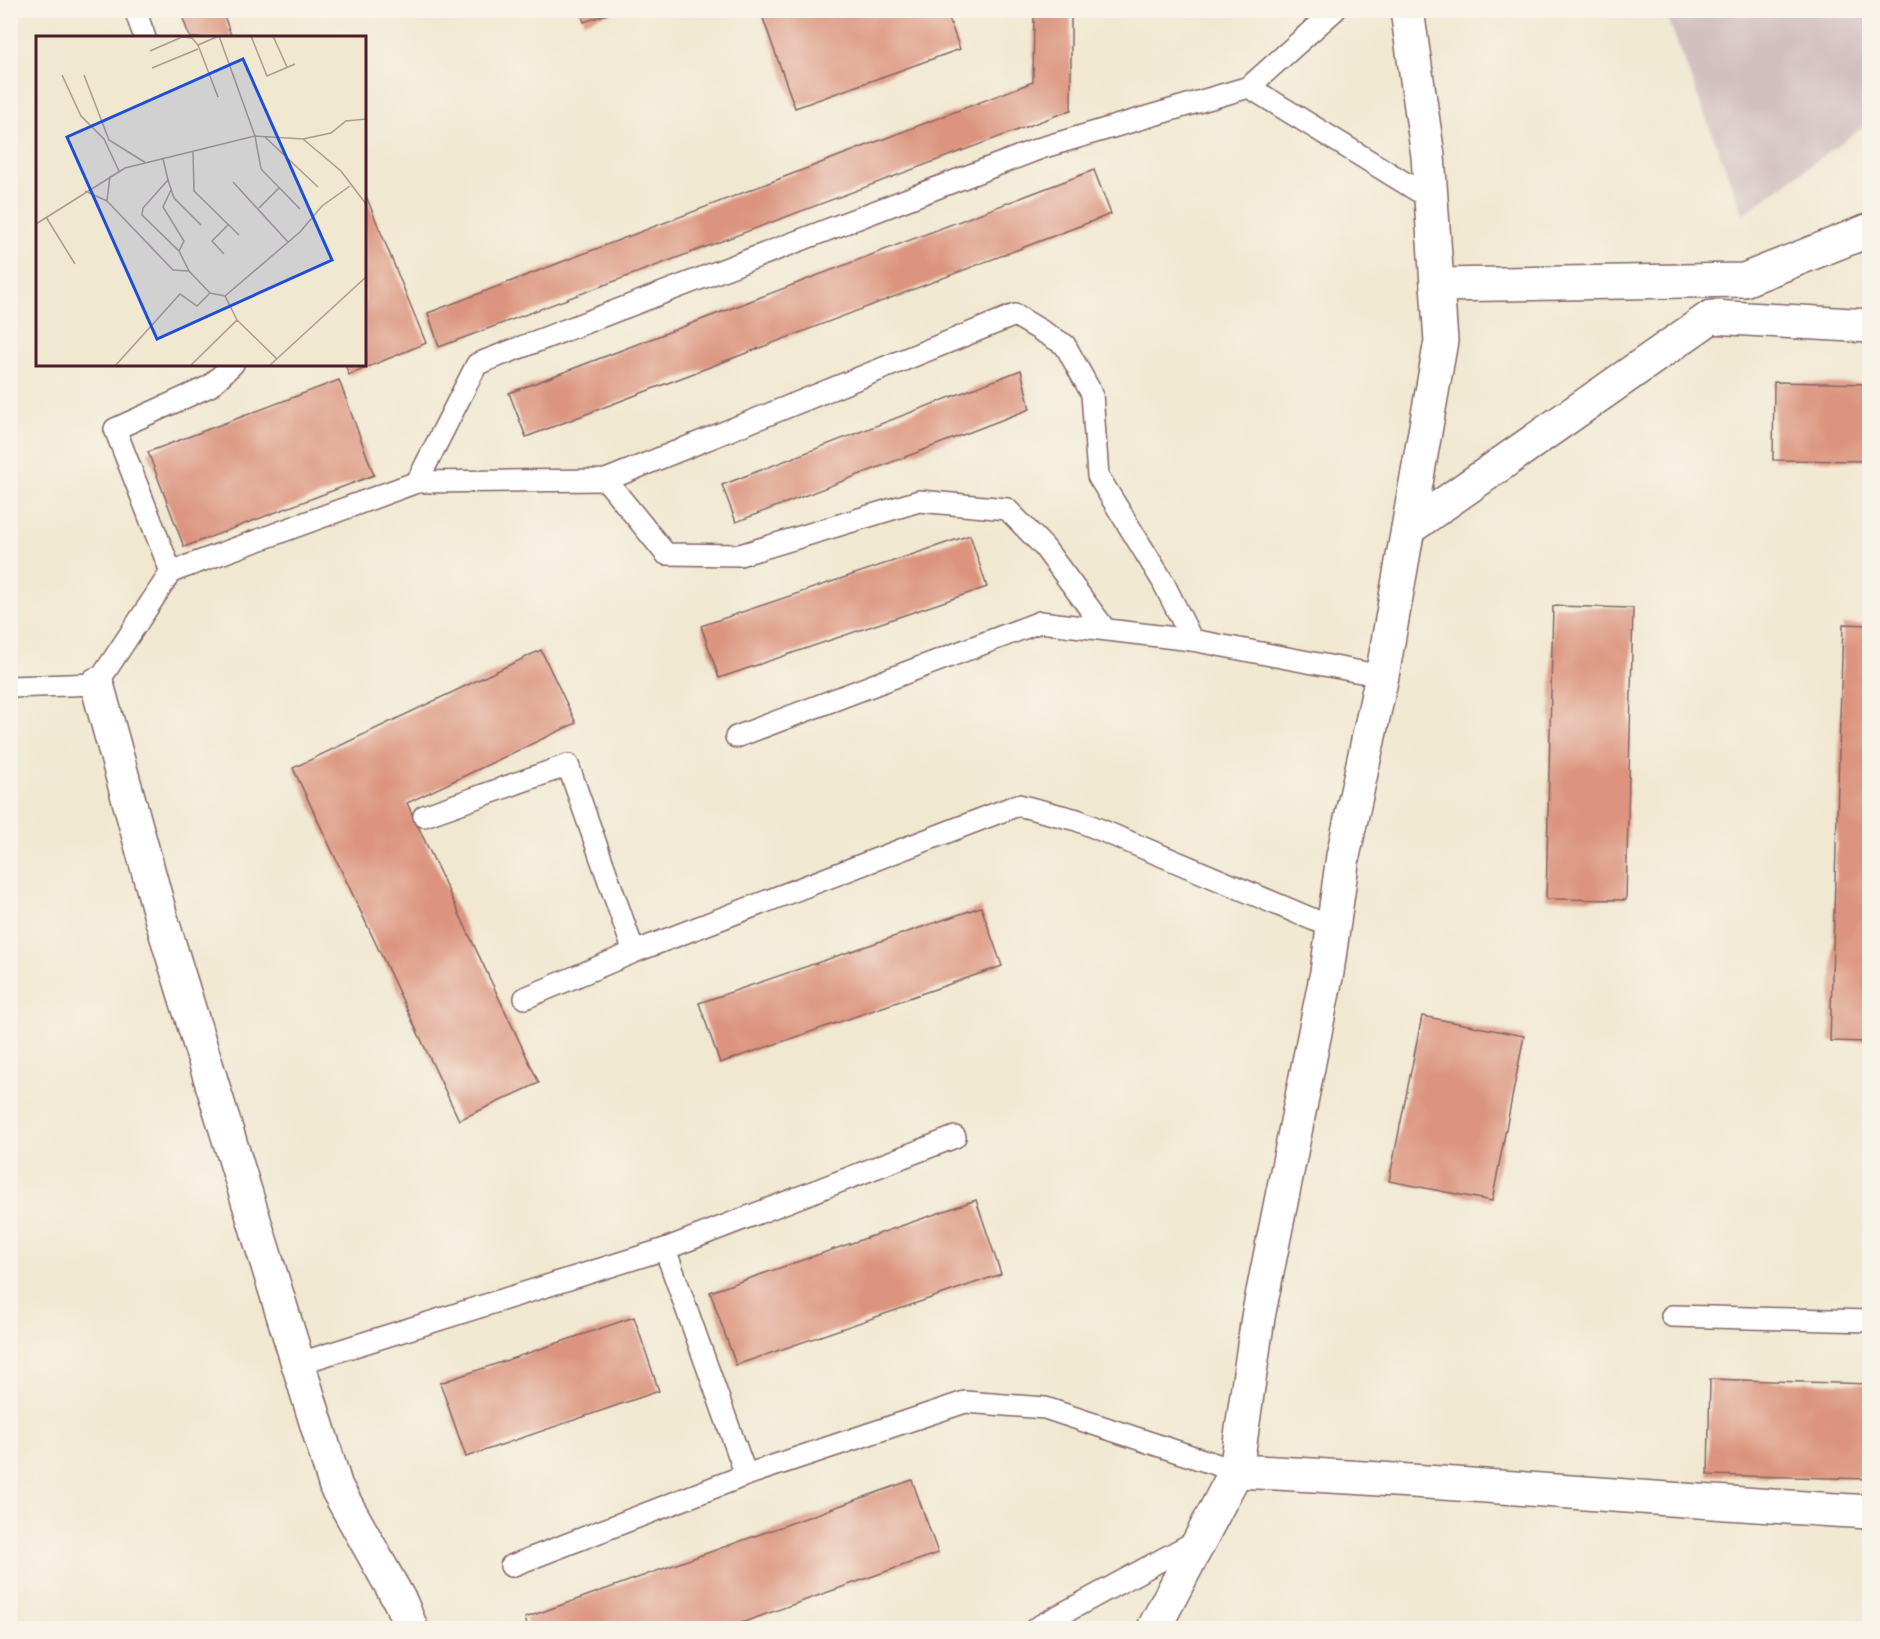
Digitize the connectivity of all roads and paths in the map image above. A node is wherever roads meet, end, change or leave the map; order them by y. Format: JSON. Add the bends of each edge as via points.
{"nodes":[{"id":1,"x":135,"y":10,"type":"edge"},
{"id":2,"x":1335,"y":10,"type":"edge"},
{"id":3,"x":1407,"y":10,"type":"edge"},
{"id":4,"x":144,"y":36,"type":"edge"},
{"id":5,"x":1249,"y":87,"type":"junction"},
{"id":6,"x":1431,"y":199,"type":"junction"},
{"id":7,"x":1869,"y":230,"type":"edge"},
{"id":8,"x":1437,"y":285,"type":"junction"},
{"id":9,"x":1869,"y":326,"type":"edge"},
{"id":10,"x":231,"y":366,"type":"edge"},
{"id":11,"x":606,"y":480,"type":"junction"},
{"id":12,"x":417,"y":482,"type":"junction"},
{"id":13,"x":1408,"y":530,"type":"junction"},
{"id":14,"x":171,"y":572,"type":"junction"},
{"id":15,"x":1106,"y":629,"type":"junction"},
{"id":16,"x":1192,"y":640,"type":"junction"},
{"id":17,"x":1382,"y":676,"type":"junction"},
{"id":18,"x":97,"y":684,"type":"junction"},
{"id":19,"x":10,"y":687,"type":"edge"},
{"id":20,"x":736,"y":737,"type":"dead end"},
{"id":21,"x":424,"y":816,"type":"dead end"},
{"id":22,"x":1331,"y":927,"type":"junction"},
{"id":23,"x":634,"y":952,"type":"junction"},
{"id":24,"x":525,"y":998,"type":"dead end"},
{"id":25,"x":955,"y":1137,"type":"dead end"},
{"id":26,"x":665,"y":1249,"type":"junction"},
{"id":27,"x":1672,"y":1316,"type":"dead end"},
{"id":28,"x":1869,"y":1321,"type":"edge"},
{"id":29,"x":300,"y":1363,"type":"junction"},
{"id":30,"x":1236,"y":1471,"type":"junction"},
{"id":31,"x":746,"y":1475,"type":"junction"},
{"id":32,"x":1869,"y":1512,"type":"edge"},
{"id":33,"x":1201,"y":1539,"type":"junction"},
{"id":34,"x":511,"y":1566,"type":"dead end"},
{"id":35,"x":411,"y":1629,"type":"edge"},
{"id":36,"x":1036,"y":1629,"type":"edge"},
{"id":37,"x":1154,"y":1629,"type":"edge"}],
"edges":[{"from":1,"to":4,"type":"lane"},
{"from":2,"to":5,"type":"lane"},
{"from":3,"to":6,"type":"street"},
{"from":5,"to":6,"type":"lane"},
{"from":5,"to":12,"type":"lane","via":[[1041,148],[477,364]]},
{"from":6,"to":8,"type":"street"},
{"from":7,"to":8,"type":"street","via":[[1744,280]]},
{"from":8,"to":13,"type":"street","via":[[1441,341]]},
{"from":9,"to":13,"type":"street","via":[[1711,317]]},
{"from":10,"to":14,"type":"lane","via":[[210,386],[115,429]]},
{"from":11,"to":12,"type":"lane"},
{"from":11,"to":15,"type":"lane","via":[[666,554],[740,555],[919,501],[1006,509],[1044,547]]},
{"from":11,"to":16,"type":"lane","via":[[1015,315],[1065,345],[1076,364],[1092,394],[1098,476],[1162,580]]},
{"from":12,"to":14,"type":"lane"},
{"from":13,"to":17,"type":"street"},
{"from":14,"to":18,"type":"lane"},
{"from":15,"to":16,"type":"lane"},
{"from":15,"to":20,"type":"lane","via":[[1040,622]]},
{"from":16,"to":17,"type":"lane"},
{"from":17,"to":22,"type":"street"},
{"from":18,"to":19,"type":"lane"},
{"from":18,"to":29,"type":"street","via":[[162,921]]},
{"from":21,"to":23,"type":"lane","via":[[568,765]]},
{"from":22,"to":23,"type":"lane","via":[[1077,820],[1018,805]]},
{"from":22,"to":30,"type":"street","via":[[1327,972],[1258,1317]]},
{"from":23,"to":24,"type":"lane"},
{"from":25,"to":26,"type":"lane"},
{"from":26,"to":29,"type":"lane"},
{"from":26,"to":31,"type":"lane"},
{"from":27,"to":28,"type":"lane"},
{"from":29,"to":35,"type":"street","via":[[336,1486],[401,1603]]},
{"from":30,"to":31,"type":"lane","via":[[1045,1408],[965,1402]]},
{"from":30,"to":32,"type":"street","via":[[1413,1479]]},
{"from":30,"to":33,"type":"street"},
{"from":31,"to":34,"type":"lane"},
{"from":33,"to":36,"type":"lane"},
{"from":33,"to":37,"type":"street"}]}
